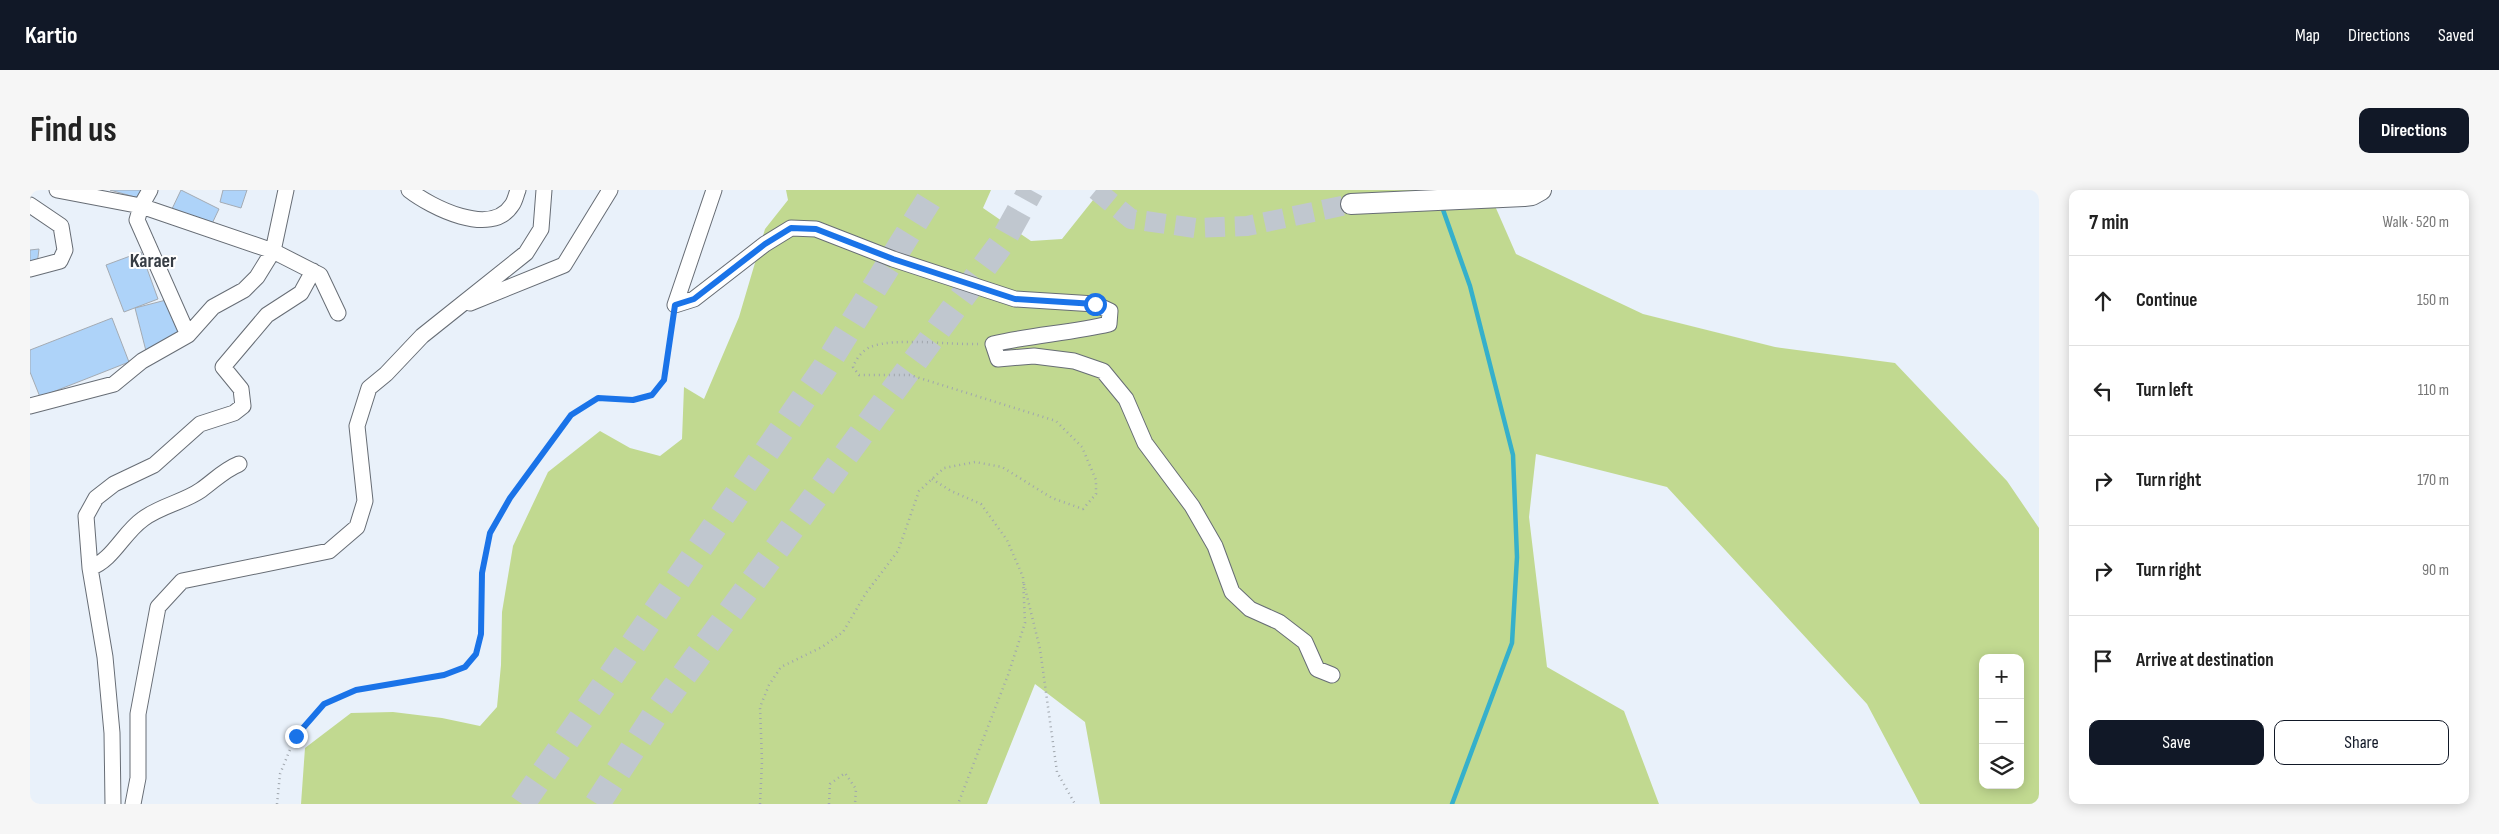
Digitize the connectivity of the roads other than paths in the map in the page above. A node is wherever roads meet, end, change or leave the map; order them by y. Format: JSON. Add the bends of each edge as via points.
{"nodes":[{"id":1,"x":57,"y":190,"type":"edge"},
{"id":2,"x":150,"y":190,"type":"edge"},
{"id":3,"x":286,"y":190,"type":"edge"},
{"id":4,"x":409,"y":190,"type":"edge"},
{"id":5,"x":518,"y":190,"type":"edge"},
{"id":6,"x":544,"y":190,"type":"edge"},
{"id":7,"x":610,"y":190,"type":"edge"},
{"id":8,"x":714,"y":190,"type":"edge"},
{"id":9,"x":1525,"y":193,"type":"edge"},
{"id":10,"x":1350,"y":204,"type":"tunnel mouth"},
{"id":11,"x":30,"y":205,"type":"edge"},
{"id":12,"x":141,"y":206,"type":"junction"},
{"id":13,"x":273,"y":251,"type":"junction"},
{"id":14,"x":30,"y":268,"type":"edge"},
{"id":15,"x":313,"y":271,"type":"junction"},
{"id":16,"x":454,"y":308,"type":"junction"},
{"id":17,"x":338,"y":312,"type":"dead end"},
{"id":18,"x":188,"y":335,"type":"junction"},
{"id":19,"x":30,"y":406,"type":"edge"},
{"id":20,"x":239,"y":464,"type":"dead end"},
{"id":21,"x":90,"y":568,"type":"junction"},
{"id":22,"x":1332,"y":675,"type":"dead end"},
{"id":23,"x":113,"y":804,"type":"edge"},
{"id":24,"x":133,"y":804,"type":"edge"}],
"edges":[{"from":1,"to":12,"type":"street"},
{"from":2,"to":12,"type":"street"},
{"from":3,"to":13,"type":"street"},
{"from":4,"to":5,"type":"street","via":[[425,202],[459,216],[484,220],[498,217],[512,206]]},
{"from":6,"to":16,"type":"street","via":[[541,229],[526,253]]},
{"from":7,"to":16,"type":"street","via":[[564,265]]},
{"from":8,"to":22,"type":"street","via":[[675,305],[694,299],[791,228],[816,229],[893,259],[1015,299],[1095,304],[1110,311],[1109,324],[993,344],[998,359],[1034,356],[1074,360],[1103,371],[1126,399],[1145,443],[1192,506],[1215,546],[1232,592],[1250,609],[1279,622],[1305,642],[1317,669]]},
{"from":9,"to":10,"type":"street"},
{"from":11,"to":14,"type":"street","via":[[61,226],[65,250],[60,261]]},
{"from":12,"to":13,"type":"street"},
{"from":12,"to":18,"type":"street","via":[[137,220]]},
{"from":13,"to":15,"type":"street"},
{"from":13,"to":18,"type":"street","via":[[258,277],[244,290],[213,308]]},
{"from":15,"to":17,"type":"street","via":[[320,275]]},
{"from":15,"to":21,"type":"street","via":[[301,293],[267,315],[223,367],[241,390],[244,406],[234,413],[200,424],[154,465],[114,484],[96,498],[86,516]]},
{"from":16,"to":24,"type":"street","via":[[369,388],[357,426],[364,501],[357,527],[330,551],[182,581],[158,608],[138,714],[138,778]]},
{"from":18,"to":19,"type":"street","via":[[142,361],[114,384]]},
{"from":20,"to":21,"type":"street","via":[[225,470],[200,490],[142,519],[102,564]]},
{"from":21,"to":23,"type":"street","via":[[105,657],[112,732]]}]}
